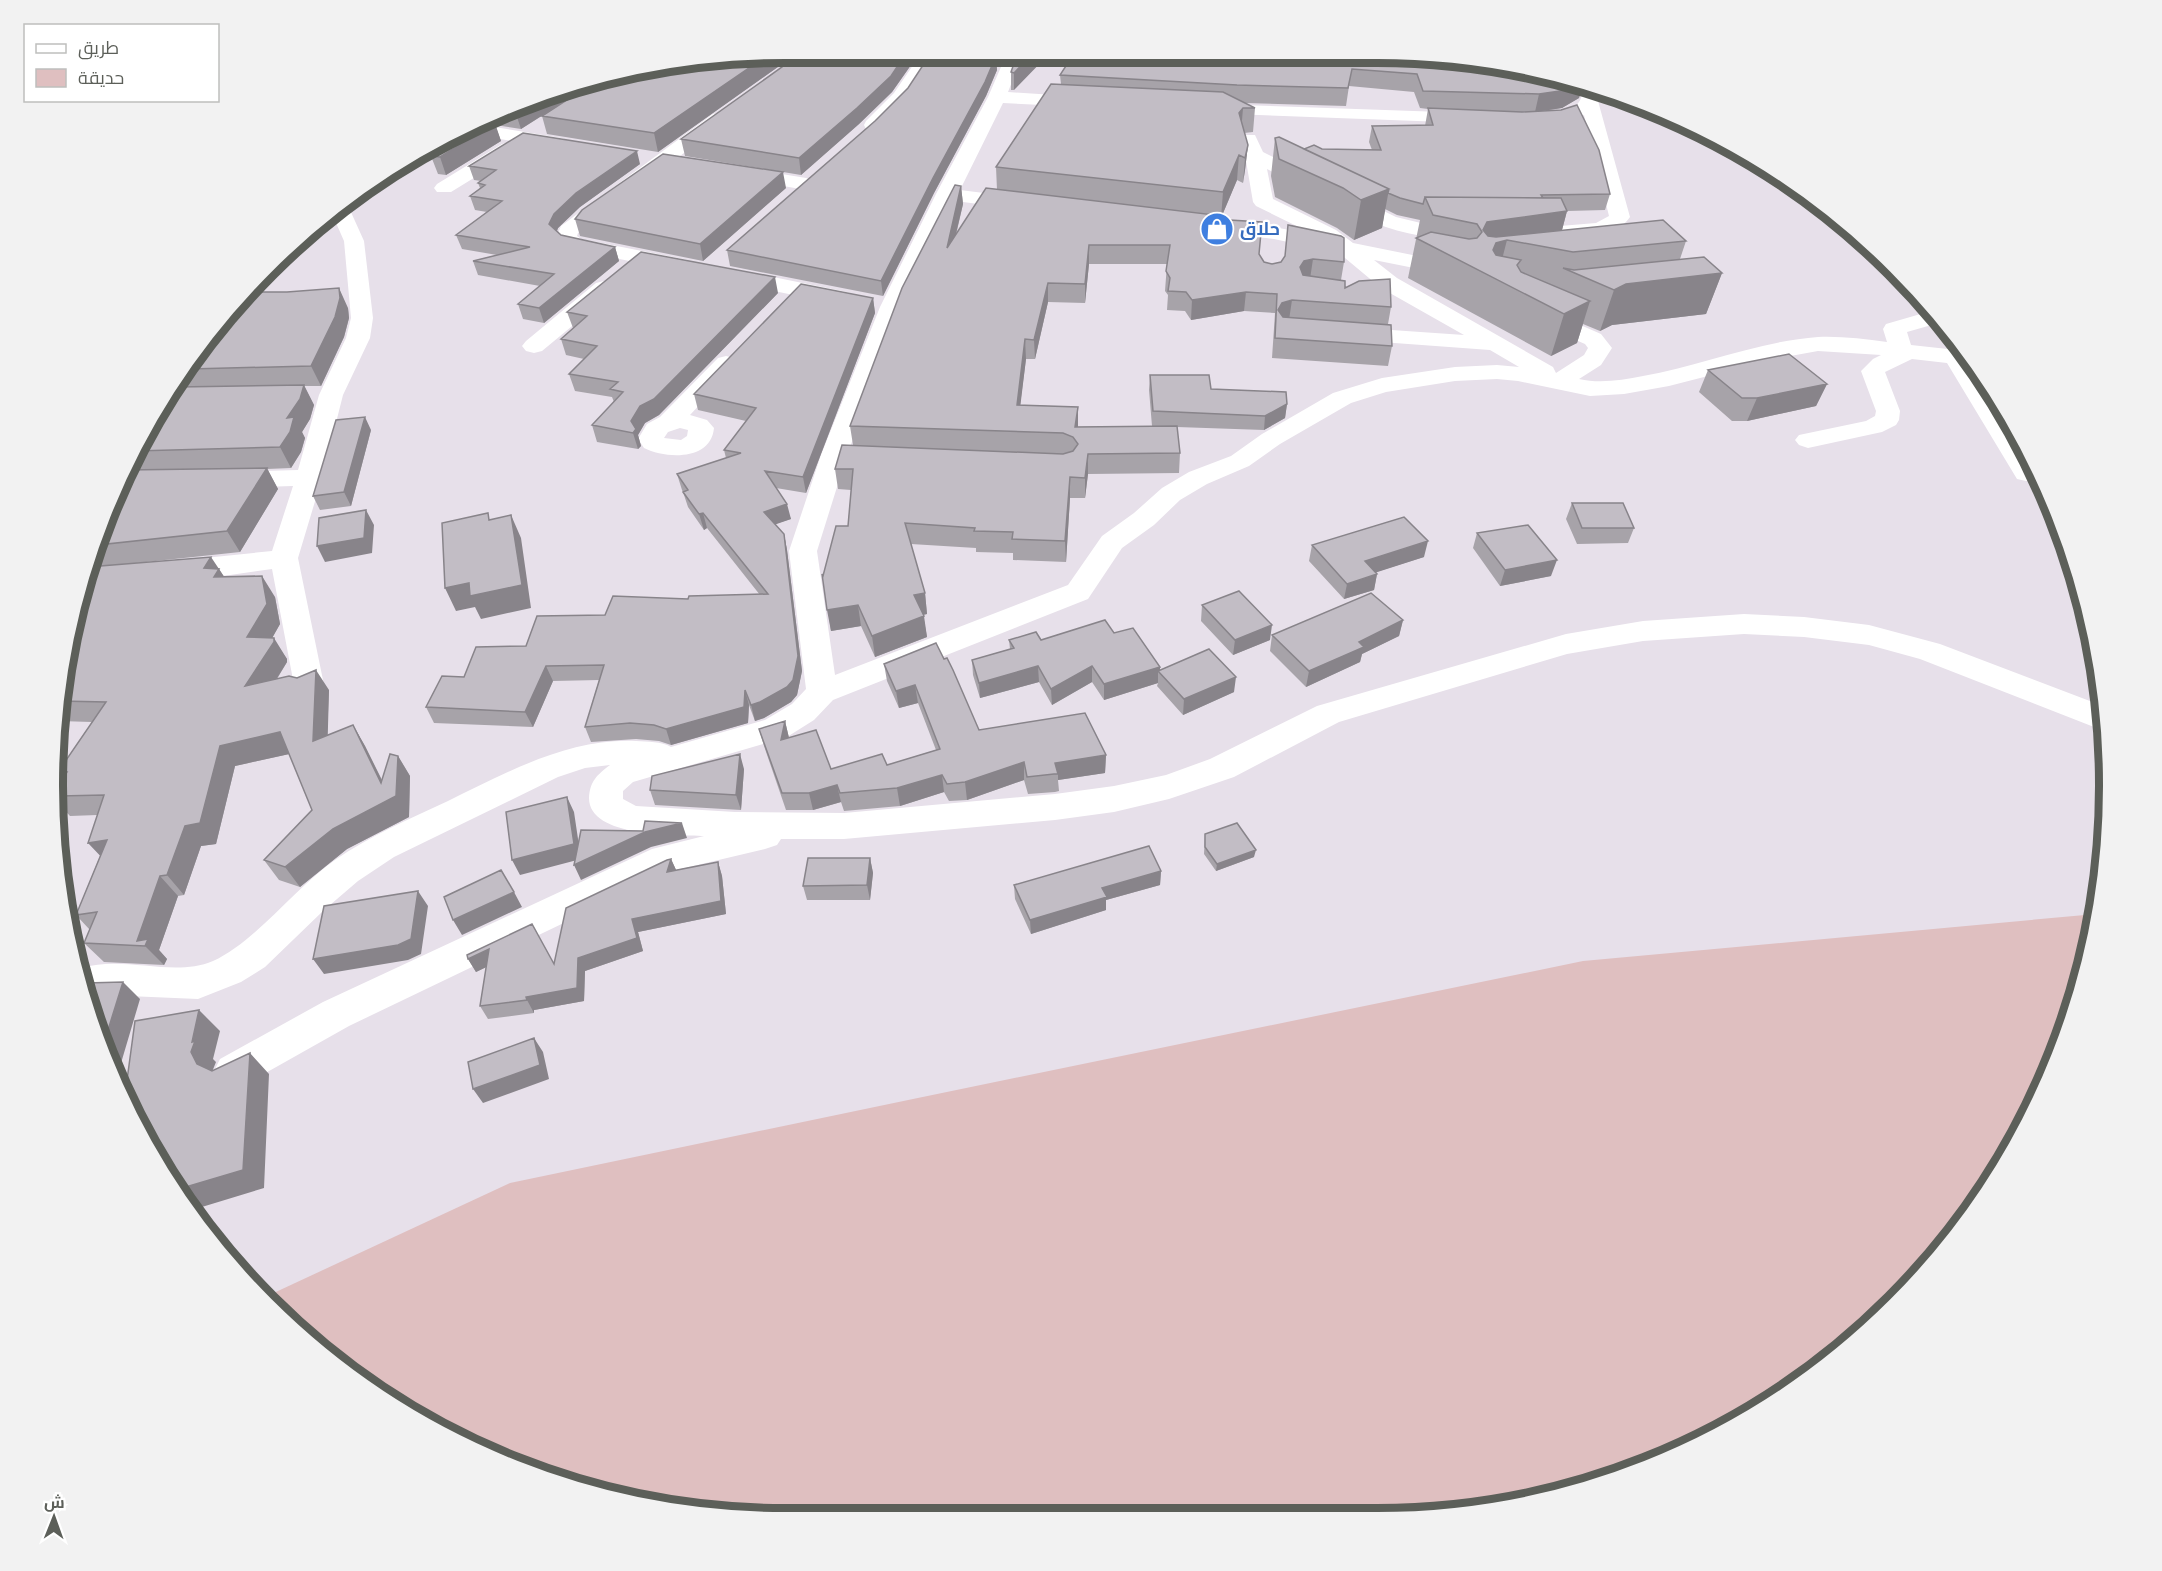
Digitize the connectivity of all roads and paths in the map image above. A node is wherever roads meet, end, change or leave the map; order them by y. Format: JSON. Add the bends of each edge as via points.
{"nodes":[{"id":1,"x":923,"y":63,"type":"edge"},
{"id":2,"x":1004,"y":63,"type":"edge"},
{"id":3,"x":1589,"y":95,"type":"edge"},
{"id":4,"x":1591,"y":96,"type":"edge"},
{"id":5,"x":997,"y":97,"type":"junction"},
{"id":6,"x":1104,"y":103,"type":"edge"},
{"id":7,"x":736,"y":106,"type":"edge"},
{"id":8,"x":1188,"y":107,"type":"edge"},
{"id":9,"x":1235,"y":110,"type":"junction"},
{"id":10,"x":1494,"y":119,"type":"edge"},
{"id":11,"x":1518,"y":120,"type":"edge"},
{"id":12,"x":544,"y":125,"type":"edge"},
{"id":13,"x":482,"y":131,"type":"edge"},
{"id":14,"x":524,"y":138,"type":"junction"},
{"id":15,"x":860,"y":138,"type":"edge"},
{"id":16,"x":581,"y":147,"type":"edge"},
{"id":17,"x":1255,"y":155,"type":"junction"},
{"id":18,"x":638,"y":157,"type":"edge"},
{"id":19,"x":661,"y":160,"type":"junction"},
{"id":20,"x":683,"y":164,"type":"edge"},
{"id":21,"x":824,"y":169,"type":"edge"},
{"id":22,"x":717,"y":170,"type":"edge"},
{"id":23,"x":806,"y":184,"type":"junction"},
{"id":24,"x":444,"y":188,"type":"dead end"},
{"id":25,"x":946,"y":194,"type":"junction"},
{"id":26,"x":788,"y":200,"type":"edge"},
{"id":27,"x":1263,"y":202,"type":"junction"},
{"id":28,"x":1049,"y":207,"type":"edge"},
{"id":29,"x":342,"y":215,"type":"edge"},
{"id":30,"x":1614,"y":224,"type":"junction"},
{"id":31,"x":1197,"y":225,"type":"edge"},
{"id":32,"x":1481,"y":230,"type":"edge"},
{"id":33,"x":1548,"y":230,"type":"edge"},
{"id":34,"x":1273,"y":244,"type":"junction"},
{"id":35,"x":1600,"y":249,"type":"edge"},
{"id":36,"x":1349,"y":250,"type":"junction"},
{"id":37,"x":642,"y":257,"type":"junction"},
{"id":38,"x":697,"y":268,"type":"edge"},
{"id":39,"x":1468,"y":272,"type":"edge"},
{"id":40,"x":719,"y":273,"type":"edge"},
{"id":41,"x":1398,"y":288,"type":"junction"},
{"id":42,"x":1363,"y":291,"type":"edge"},
{"id":43,"x":1561,"y":302,"type":"edge"},
{"id":44,"x":891,"y":307,"type":"junction"},
{"id":45,"x":1928,"y":319,"type":"edge"},
{"id":46,"x":1324,"y":332,"type":"edge"},
{"id":47,"x":1497,"y":345,"type":"junction"},
{"id":48,"x":534,"y":346,"type":"dead end"},
{"id":49,"x":741,"y":347,"type":"edge"},
{"id":50,"x":1904,"y":352,"type":"junction"},
{"id":51,"x":1959,"y":359,"type":"edge"},
{"id":52,"x":1563,"y":380,"type":"junction"},
{"id":53,"x":1976,"y":383,"type":"edge"},
{"id":54,"x":1590,"y":389,"type":"junction"},
{"id":55,"x":669,"y":422,"type":"dead end"},
{"id":56,"x":1808,"y":440,"type":"dead end"},
{"id":57,"x":2026,"y":473,"type":"dead end"},
{"id":58,"x":309,"y":478,"type":"junction"},
{"id":59,"x":203,"y":480,"type":"edge"},
{"id":60,"x":284,"y":558,"type":"junction"},
{"id":61,"x":94,"y":579,"type":"edge"},
{"id":62,"x":309,"y":685,"type":"edge"},
{"id":63,"x":822,"y":692,"type":"junction"},
{"id":64,"x":2095,"y":715,"type":"edge"},
{"id":65,"x":684,"y":755,"type":"junction"},
{"id":66,"x":808,"y":826,"type":"junction"},
{"id":67,"x":91,"y":983,"type":"edge"},
{"id":68,"x":234,"y":1071,"type":"edge"}],
"edges":[{"from":1,"to":15,"type":"street","via":[[900,97]]},
{"from":2,"to":5,"type":"street"},
{"from":3,"to":11,"type":"street","via":[[1582,109],[1562,117]]},
{"from":4,"to":30,"type":"street","via":[[1620,217]]},
{"from":5,"to":6,"type":"street"},
{"from":5,"to":25,"type":"street"},
{"from":7,"to":19,"type":"street"},
{"from":8,"to":9,"type":"street"},
{"from":9,"to":10,"type":"street"},
{"from":9,"to":17,"type":"street"},
{"from":12,"to":14,"type":"street"},
{"from":13,"to":14,"type":"street"},
{"from":14,"to":16,"type":"street"},
{"from":14,"to":24,"type":"street"},
{"from":17,"to":27,"type":"street"},
{"from":17,"to":32,"type":"street","via":[[1389,222],[1425,230]]},
{"from":18,"to":19,"type":"street"},
{"from":19,"to":20,"type":"street"},
{"from":19,"to":37,"type":"street","via":[[568,230],[566,238],[574,244]]},
{"from":21,"to":23,"type":"street"},
{"from":22,"to":23,"type":"street"},
{"from":23,"to":26,"type":"street"},
{"from":25,"to":28,"type":"street"},
{"from":25,"to":44,"type":"street"},
{"from":27,"to":34,"type":"street"},
{"from":27,"to":36,"type":"street","via":[[1329,234]]},
{"from":29,"to":58,"type":"street","via":[[354,241],[362,318],[358,338],[319,396]]},
{"from":30,"to":33,"type":"street","via":[[1582,230]]},
{"from":30,"to":35,"type":"street"},
{"from":31,"to":34,"type":"street"},
{"from":34,"to":36,"type":"street"},
{"from":36,"to":39,"type":"street"},
{"from":36,"to":41,"type":"street"},
{"from":37,"to":38,"type":"street"},
{"from":37,"to":48,"type":"street"},
{"from":40,"to":44,"type":"street","via":[[790,297]]},
{"from":41,"to":42,"type":"street"},
{"from":41,"to":47,"type":"street"},
{"from":43,"to":52,"type":"street","via":[[1523,302],[1593,339],[1600,348],[1593,360]]},
{"from":44,"to":63,"type":"street","via":[[846,455],[803,551]]},
{"from":45,"to":50,"type":"street","via":[[1894,329]]},
{"from":46,"to":47,"type":"street"},
{"from":47,"to":52,"type":"street"},
{"from":49,"to":55,"type":"street"},
{"from":50,"to":51,"type":"street"},
{"from":50,"to":54,"type":"street","via":[[1818,344],[1669,379]]},
{"from":50,"to":56,"type":"street","via":[[1874,371],[1888,411],[1887,420]]},
{"from":52,"to":54,"type":"street"},
{"from":53,"to":57,"type":"street"},
{"from":54,"to":63,"type":"street","via":[[1497,372],[1383,385],[1342,398],[1240,461],[1171,494],[1112,542],[1078,592]]},
{"from":58,"to":59,"type":"street"},
{"from":58,"to":60,"type":"street"},
{"from":60,"to":61,"type":"street"},
{"from":60,"to":62,"type":"street"},
{"from":63,"to":65,"type":"street","via":[[803,712],[776,729]]},
{"from":64,"to":66,"type":"street","via":[[1929,651],[1869,636],[1744,624],[1643,631],[1566,644],[1328,714],[1222,768],[1169,787],[1054,807]]},
{"from":65,"to":66,"type":"street","via":[[622,773],[606,786],[606,806],[631,819]]},
{"from":65,"to":67,"type":"street","via":[[617,752],[585,756],[546,768],[382,847],[319,893],[252,956],[198,983]]},
{"from":66,"to":68,"type":"street","via":[[664,859],[336,1014]]}]}
